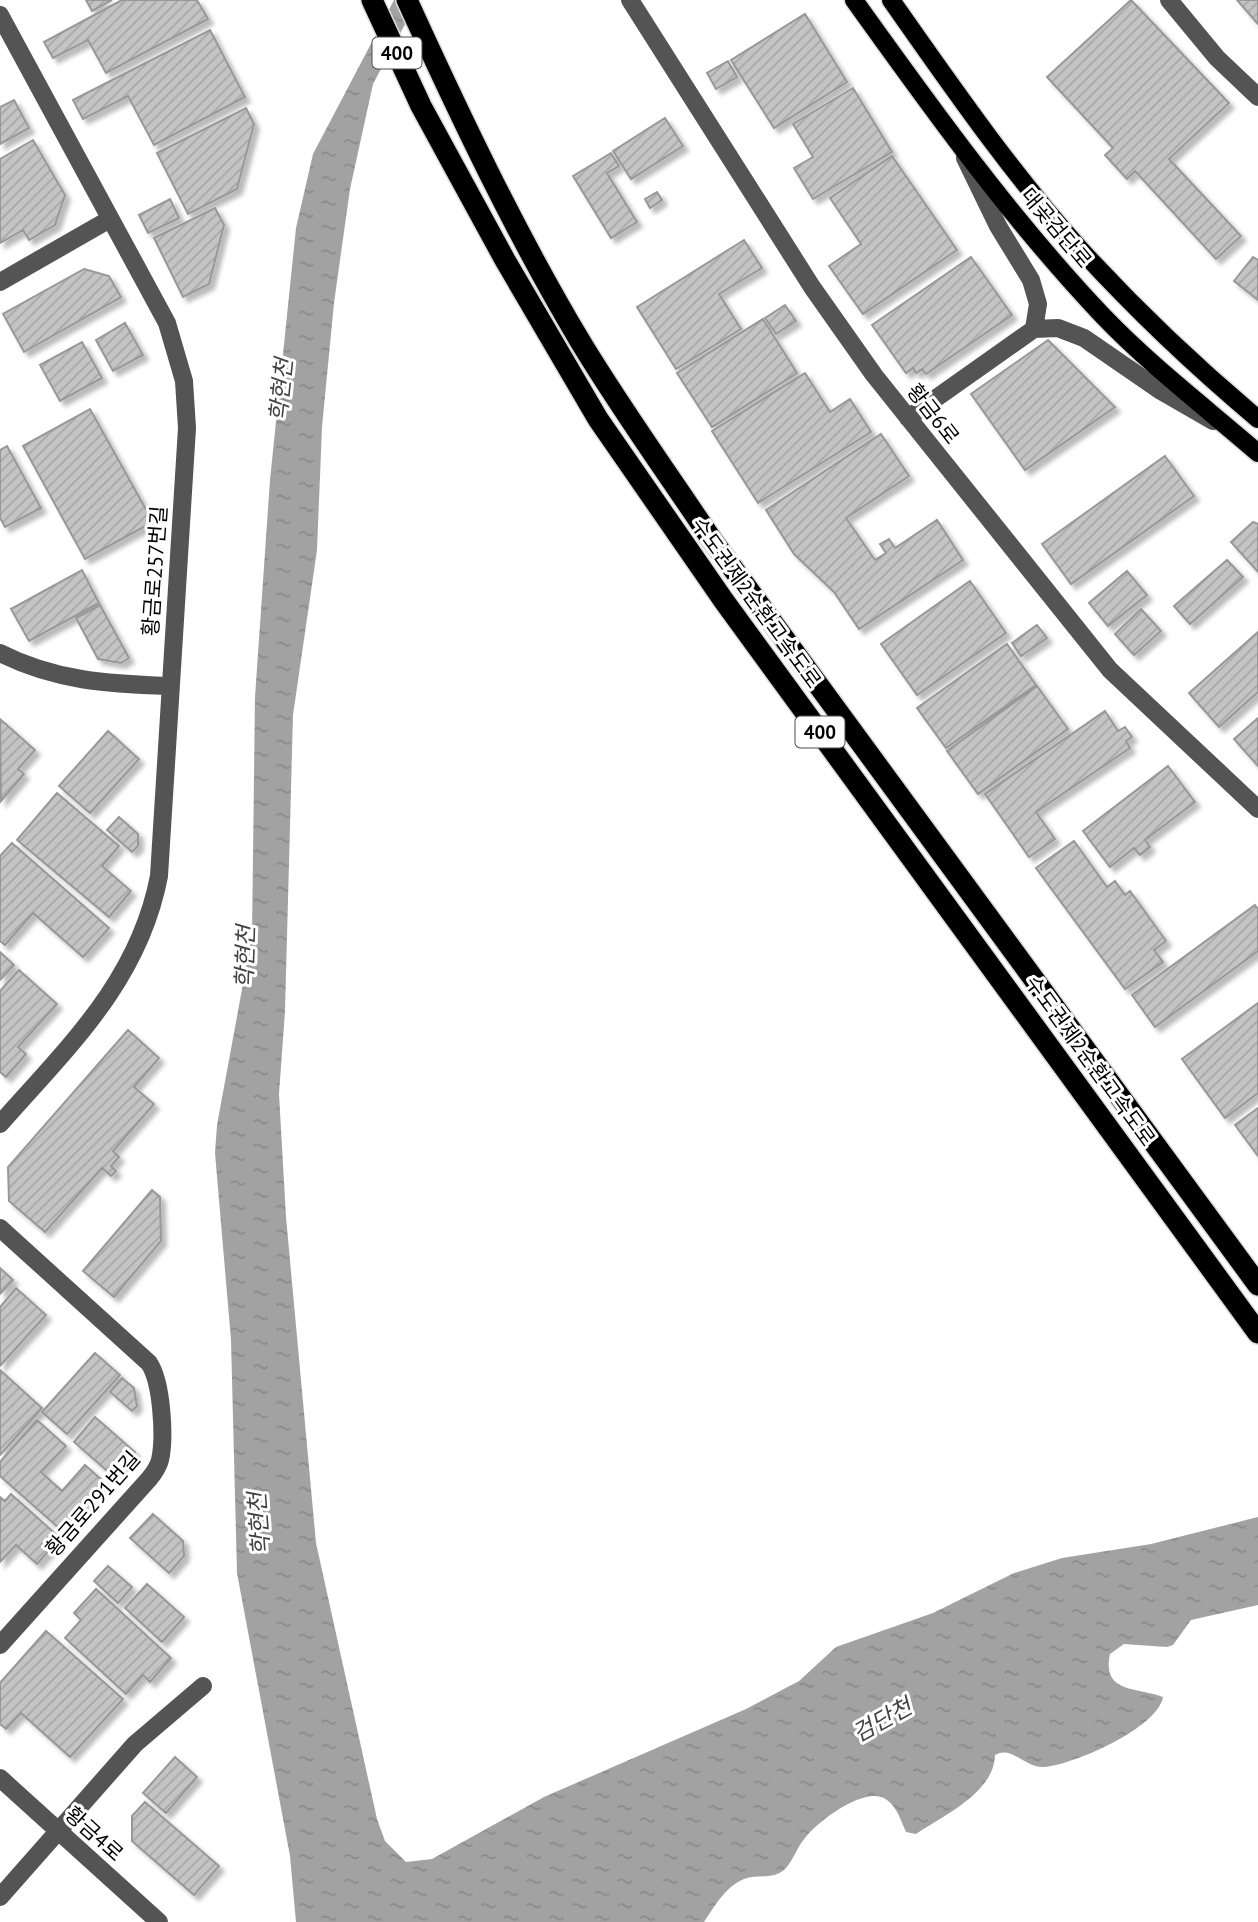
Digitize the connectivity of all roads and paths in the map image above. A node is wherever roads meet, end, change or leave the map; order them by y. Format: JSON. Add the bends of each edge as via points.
{"nodes":[{"id":1,"x":372,"y":0,"type":"edge"},
{"id":2,"x":408,"y":0,"type":"edge"},
{"id":3,"x":630,"y":0,"type":"edge"},
{"id":4,"x":855,"y":0,"type":"edge"},
{"id":5,"x":891,"y":0,"type":"edge"},
{"id":6,"x":1169,"y":0,"type":"edge"},
{"id":7,"x":0,"y":15,"type":"edge"},
{"id":8,"x":1258,"y":97,"type":"edge"},
{"id":9,"x":958,"y":141,"type":"junction"},
{"id":10,"x":110,"y":219,"type":"junction"},
{"id":11,"x":0,"y":282,"type":"edge"},
{"id":12,"x":1034,"y":329,"type":"junction"},
{"id":13,"x":908,"y":418,"type":"junction"},
{"id":14,"x":1258,"y":419,"type":"edge"},
{"id":15,"x":1236,"y":434,"type":"junction"},
{"id":16,"x":1258,"y":453,"type":"edge"},
{"id":17,"x":0,"y":653,"type":"edge"},
{"id":18,"x":169,"y":686,"type":"junction"},
{"id":19,"x":1258,"y":809,"type":"edge"},
{"id":20,"x":0,"y":1124,"type":"edge"},
{"id":21,"x":0,"y":1228,"type":"edge"},
{"id":22,"x":1258,"y":1285,"type":"edge"},
{"id":23,"x":1258,"y":1333,"type":"edge"},
{"id":24,"x":0,"y":1645,"type":"edge"},
{"id":25,"x":203,"y":1686,"type":"dead end"},
{"id":26,"x":0,"y":1778,"type":"edge"},
{"id":27,"x":58,"y":1832,"type":"junction"},
{"id":28,"x":0,"y":1897,"type":"edge"},
{"id":29,"x":159,"y":1922,"type":"edge"}],
"edges":[{"from":1,"to":23,"type":"highway","name":"수도권제2순환고속도로","number":"400","via":[[421,106],[553,344],[656,506]]},
{"from":2,"to":22,"type":"highway","name":"수도권제2순환고속도로","number":"400","via":[[523,238],[581,343],[712,540]]},
{"from":3,"to":13,"type":"street","name":"황금6로","via":[[812,287]]},
{"from":4,"to":9,"type":"main road","name":"대곶검단로"},
{"from":5,"to":14,"type":"main road","name":"대곶검단로","via":[[1080,248],[1208,377]]},
{"from":6,"to":8,"type":"street","via":[[1217,58]]},
{"from":7,"to":10,"type":"street","name":"황금로257번길"},
{"from":9,"to":12,"type":"street","via":[[990,211],[1031,280],[1038,304]]},
{"from":9,"to":15,"type":"main road","name":"대곶검단로","via":[[1020,222],[1105,318]]},
{"from":10,"to":11,"type":"street"},
{"from":10,"to":18,"type":"street","name":"황금로257번길","via":[[167,323],[184,381],[187,440]]},
{"from":12,"to":13,"type":"street"},
{"from":12,"to":15,"type":"street","via":[[1058,328],[1084,338],[1161,391]]},
{"from":13,"to":19,"type":"street","name":"황금6로","via":[[1110,670]]},
{"from":15,"to":16,"type":"main road","name":"대곶검단로"},
{"from":17,"to":18,"type":"street","via":[[72,680]]},
{"from":18,"to":20,"type":"street","name":"황금로257번길","via":[[159,876],[146,929],[108,998]]},
{"from":21,"to":24,"type":"street","name":"황금로291번길","via":[[149,1363],[158,1381],[162,1446],[160,1462],[149,1479]]},
{"from":25,"to":27,"type":"street","via":[[135,1744]]},
{"from":26,"to":27,"type":"street","name":"황금4로"},
{"from":27,"to":28,"type":"street"},
{"from":27,"to":29,"type":"street","name":"황금4로"}]}
